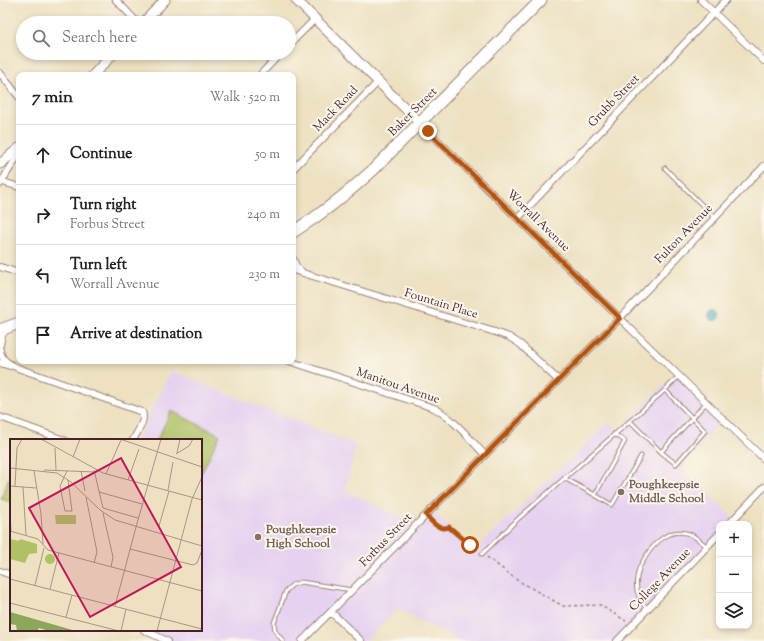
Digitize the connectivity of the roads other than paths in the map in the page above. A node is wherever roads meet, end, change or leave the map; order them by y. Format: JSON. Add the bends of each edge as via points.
{"nodes":[{"id":1,"x":116,"y":0,"type":"edge"},
{"id":2,"x":296,"y":0,"type":"edge"},
{"id":3,"x":541,"y":0,"type":"edge"},
{"id":4,"x":701,"y":0,"type":"edge"},
{"id":5,"x":726,"y":0,"type":"edge"},
{"id":6,"x":160,"y":2,"type":"edge"},
{"id":7,"x":714,"y":12,"type":"junction"},
{"id":8,"x":131,"y":16,"type":"edge"},
{"id":9,"x":151,"y":16,"type":"edge"},
{"id":10,"x":315,"y":19,"type":"junction"},
{"id":11,"x":296,"y":38,"type":"edge"},
{"id":12,"x":107,"y":60,"type":"edge"},
{"id":13,"x":274,"y":60,"type":"edge"},
{"id":14,"x":764,"y":61,"type":"edge"},
{"id":15,"x":96,"y":72,"type":"edge"},
{"id":16,"x":263,"y":72,"type":"edge"},
{"id":17,"x":0,"y":73,"type":"edge"},
{"id":18,"x":378,"y":82,"type":"junction"},
{"id":19,"x":16,"y":93,"type":"edge"},
{"id":20,"x":420,"y":123,"type":"junction"},
{"id":21,"x":16,"y":151,"type":"edge"},
{"id":22,"x":16,"y":159,"type":"edge"},
{"id":23,"x":0,"y":164,"type":"edge"},
{"id":24,"x":296,"y":166,"type":"edge"},
{"id":25,"x":764,"y":166,"type":"edge"},
{"id":26,"x":665,"y":168,"type":"dead end"},
{"id":27,"x":1,"y":182,"type":"edge"},
{"id":28,"x":16,"y":186,"type":"edge"},
{"id":29,"x":518,"y":218,"type":"junction"},
{"id":30,"x":715,"y":218,"type":"junction"},
{"id":31,"x":306,"y":223,"type":"junction"},
{"id":32,"x":296,"y":230,"type":"edge"},
{"id":33,"x":296,"y":234,"type":"edge"},
{"id":34,"x":0,"y":266,"type":"edge"},
{"id":35,"x":296,"y":266,"type":"edge"},
{"id":36,"x":296,"y":271,"type":"edge"},
{"id":37,"x":16,"y":272,"type":"edge"},
{"id":38,"x":304,"y":273,"type":"junction"},
{"id":39,"x":620,"y":318,"type":"junction"},
{"id":40,"x":15,"y":324,"type":"edge"},
{"id":41,"x":0,"y":330,"type":"edge"},
{"id":42,"x":0,"y":345,"type":"edge"},
{"id":43,"x":0,"y":350,"type":"edge"},
{"id":44,"x":0,"y":363,"type":"edge"},
{"id":45,"x":296,"y":363,"type":"edge"},
{"id":46,"x":18,"y":368,"type":"junction"},
{"id":47,"x":679,"y":376,"type":"junction"},
{"id":48,"x":558,"y":380,"type":"junction"},
{"id":49,"x":665,"y":390,"type":"junction"},
{"id":50,"x":706,"y":402,"type":"junction"},
{"id":51,"x":0,"y":417,"type":"edge"},
{"id":52,"x":692,"y":417,"type":"junction"},
{"id":53,"x":630,"y":421,"type":"junction"},
{"id":54,"x":614,"y":434,"type":"junction"},
{"id":55,"x":48,"y":437,"type":"edge"},
{"id":56,"x":59,"y":439,"type":"edge"},
{"id":57,"x":134,"y":439,"type":"edge"},
{"id":58,"x":661,"y":452,"type":"junction"},
{"id":59,"x":485,"y":455,"type":"junction"},
{"id":60,"x":641,"y":456,"type":"dead end"},
{"id":61,"x":764,"y":459,"type":"edge"},
{"id":62,"x":564,"y":478,"type":"junction"},
{"id":63,"x":764,"y":487,"type":"edge"},
{"id":64,"x":595,"y":495,"type":"junction"},
{"id":65,"x":732,"y":521,"type":"edge"},
{"id":66,"x":716,"y":537,"type":"edge"},
{"id":67,"x":707,"y":547,"type":"junction"},
{"id":68,"x":482,"y":554,"type":"road end"},
{"id":69,"x":0,"y":571,"type":"edge"},
{"id":70,"x":10,"y":575,"type":"edge"},
{"id":71,"x":352,"y":590,"type":"junction"},
{"id":72,"x":648,"y":609,"type":"junction"},
{"id":73,"x":331,"y":612,"type":"junction"},
{"id":74,"x":146,"y":631,"type":"edge"},
{"id":75,"x":167,"y":641,"type":"edge"},
{"id":76,"x":283,"y":641,"type":"edge"},
{"id":77,"x":302,"y":641,"type":"edge"},
{"id":78,"x":361,"y":641,"type":"edge"},
{"id":79,"x":618,"y":641,"type":"edge"}],
"edges":[{"from":1,"to":8,"type":"street"},
{"from":2,"to":10,"type":"main road","name":"Worrall Avenue"},
{"from":3,"to":20,"type":"highway","name":"Baker Street"},
{"from":4,"to":7,"type":"street"},
{"from":5,"to":7,"type":"street","name":"Grubb Street"},
{"from":6,"to":9,"type":"main road"},
{"from":7,"to":14,"type":"street"},
{"from":7,"to":29,"type":"street","name":"Grubb Street"},
{"from":10,"to":11,"type":"street"},
{"from":10,"to":18,"type":"main road","name":"Worrall Avenue"},
{"from":12,"to":15,"type":"main road"},
{"from":13,"to":16,"type":"street"},
{"from":17,"to":19,"type":"street"},
{"from":18,"to":20,"type":"main road","name":"Worrall Avenue"},
{"from":18,"to":24,"type":"street","name":"Mack Road"},
{"from":20,"to":29,"type":"street","name":"Worrall Avenue"},
{"from":20,"to":31,"type":"highway","name":"Baker Street","via":[[362,180]]},
{"from":21,"to":23,"type":"main road"},
{"from":22,"to":27,"type":"street"},
{"from":25,"to":30,"type":"street","name":"Fulton Avenue"},
{"from":26,"to":30,"type":"lane"},
{"from":27,"to":28,"type":"street"},
{"from":29,"to":39,"type":"street","name":"Worrall Avenue"},
{"from":30,"to":39,"type":"street","name":"Fulton Avenue"},
{"from":31,"to":32,"type":"highway","name":"Baker Street"},
{"from":31,"to":33,"type":"street"},
{"from":34,"to":37,"type":"street"},
{"from":35,"to":38,"type":"street"},
{"from":36,"to":38,"type":"street","name":"Fountain Place"},
{"from":38,"to":48,"type":"street","name":"Fountain Place","via":[[509,337]]},
{"from":39,"to":47,"type":"street","name":"Worrall Avenue"},
{"from":39,"to":48,"type":"street","name":"Forbus Street"},
{"from":40,"to":41,"type":"highway"},
{"from":40,"to":42,"type":"street","via":[[4,332]]},
{"from":43,"to":46,"type":"street","via":[[5,361]]},
{"from":44,"to":46,"type":"street"},
{"from":45,"to":59,"type":"street","name":"Manitou Avenue","via":[[434,408],[450,418]]},
{"from":46,"to":57,"type":"street","via":[[142,412],[143,421]]},
{"from":47,"to":49,"type":"lane"},
{"from":47,"to":50,"type":"street","name":"Worrall Avenue"},
{"from":48,"to":59,"type":"street","name":"Forbus Street"},
{"from":49,"to":52,"type":"lane"},
{"from":49,"to":53,"type":"lane"},
{"from":50,"to":52,"type":"lane"},
{"from":50,"to":61,"type":"street","name":"Worrall Avenue"},
{"from":51,"to":55,"type":"street"},
{"from":52,"to":58,"type":"lane"},
{"from":52,"to":58,"type":"lane","via":[[706,431],[676,464]]},
{"from":53,"to":54,"type":"lane"},
{"from":53,"to":58,"type":"lane"},
{"from":54,"to":62,"type":"lane"},
{"from":54,"to":64,"type":"lane","via":[[625,441]]},
{"from":55,"to":56,"type":"street"},
{"from":59,"to":71,"type":"street","name":"Forbus Street"},
{"from":60,"to":64,"type":"lane","via":[[612,505]]},
{"from":62,"to":64,"type":"lane"},
{"from":62,"to":68,"type":"lane"},
{"from":63,"to":65,"type":"street"},
{"from":66,"to":67,"type":"street","name":"College Avenue"},
{"from":67,"to":72,"type":"street","name":"College Avenue"},
{"from":67,"to":72,"type":"lane","via":[[686,533],[663,537],[652,547],[639,568],[636,582],[638,595]]},
{"from":69,"to":70,"type":"street"},
{"from":71,"to":73,"type":"street","name":"Forbus Street"},
{"from":71,"to":76,"type":"lane","via":[[301,582],[292,585],[286,591],[274,623],[275,631]]},
{"from":72,"to":79,"type":"street","name":"College Avenue"},
{"from":73,"to":77,"type":"street","name":"Forbus Street"},
{"from":73,"to":78,"type":"street"},
{"from":74,"to":75,"type":"street"}]}
